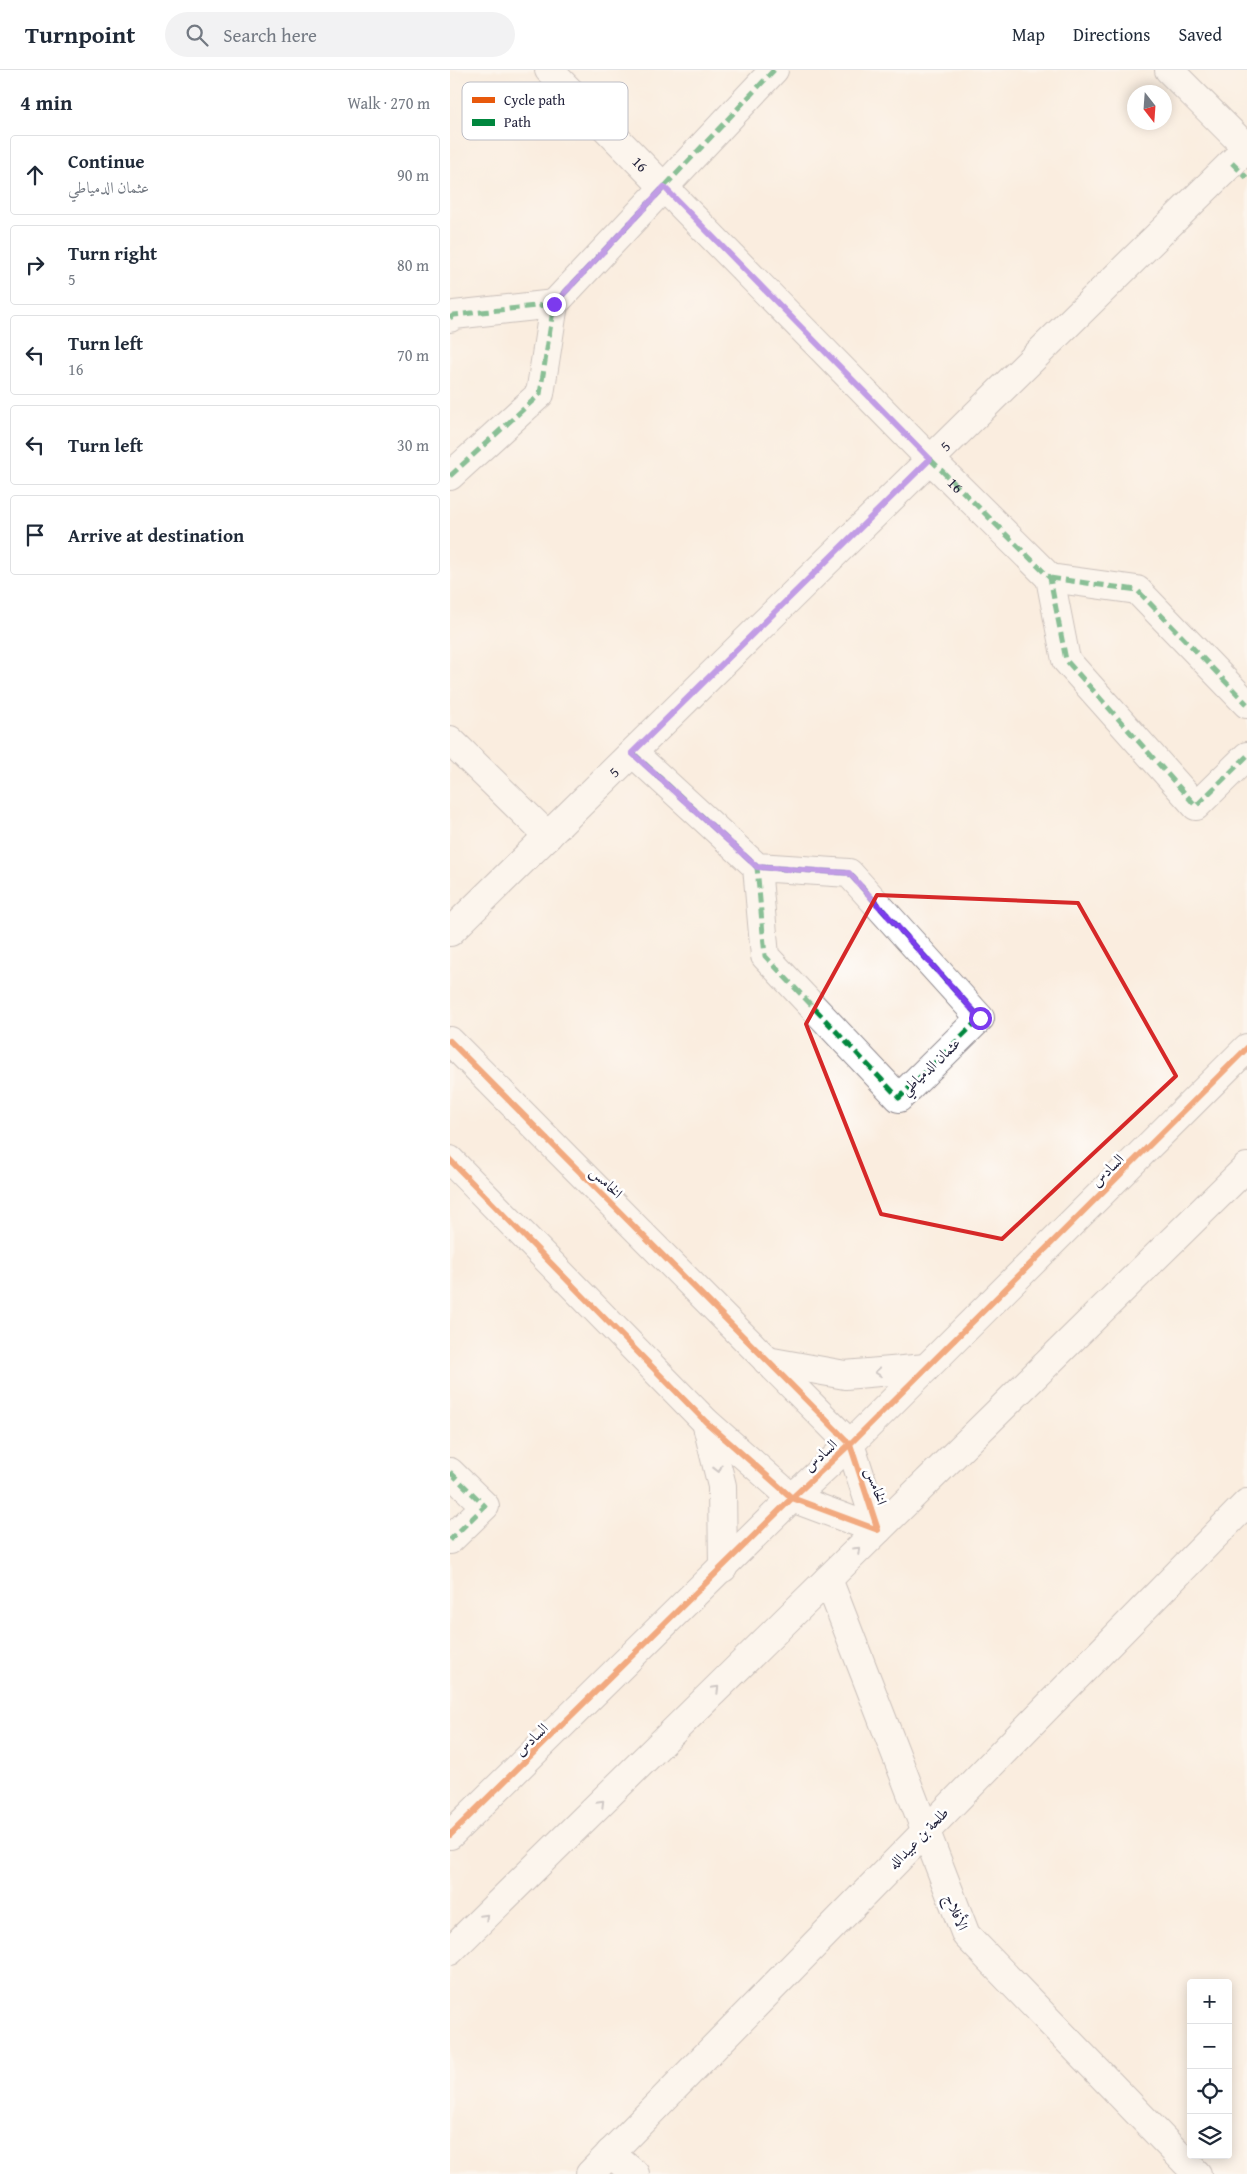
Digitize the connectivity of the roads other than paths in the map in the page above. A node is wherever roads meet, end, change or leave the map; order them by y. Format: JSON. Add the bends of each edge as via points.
{"nodes":[{"id":1,"x":549,"y":70,"type":"edge"},
{"id":2,"x":774,"y":70,"type":"edge"},
{"id":3,"x":1169,"y":70,"type":"edge"},
{"id":4,"x":561,"y":82,"type":"edge"},
{"id":5,"x":618,"y":140,"type":"edge"},
{"id":6,"x":1243,"y":159,"type":"edge"},
{"id":7,"x":664,"y":187,"type":"junction"},
{"id":8,"x":554,"y":304,"type":"junction"},
{"id":9,"x":450,"y":318,"type":"edge"},
{"id":10,"x":930,"y":459,"type":"junction"},
{"id":11,"x":450,"y":476,"type":"edge"},
{"id":12,"x":1050,"y":578,"type":"junction"},
{"id":13,"x":1247,"y":704,"type":"edge"},
{"id":14,"x":450,"y":740,"type":"edge"},
{"id":15,"x":632,"y":753,"type":"junction"},
{"id":16,"x":1247,"y":756,"type":"edge"},
{"id":17,"x":548,"y":836,"type":"junction"},
{"id":18,"x":757,"y":867,"type":"junction"},
{"id":19,"x":450,"y":932,"type":"edge"},
{"id":20,"x":450,"y":1041,"type":"edge"},
{"id":21,"x":1247,"y":1048,"type":"edge"},
{"id":22,"x":450,"y":1160,"type":"edge"},
{"id":23,"x":1247,"y":1167,"type":"edge"},
{"id":24,"x":767,"y":1360,"type":"junction"},
{"id":25,"x":926,"y":1368,"type":"junction"},
{"id":26,"x":706,"y":1422,"type":"junction"},
{"id":27,"x":850,"y":1444,"type":"junction"},
{"id":28,"x":450,"y":1472,"type":"edge"},
{"id":29,"x":792,"y":1498,"type":"junction"},
{"id":30,"x":1247,"y":1503,"type":"edge"},
{"id":31,"x":878,"y":1530,"type":"junction"},
{"id":32,"x":450,"y":1540,"type":"edge"},
{"id":33,"x":723,"y":1568,"type":"junction"},
{"id":34,"x":828,"y":1578,"type":"junction"},
{"id":35,"x":926,"y":1831,"type":"junction"},
{"id":36,"x":450,"y":1835,"type":"edge"},
{"id":37,"x":450,"y":1951,"type":"edge"},
{"id":38,"x":610,"y":2153,"type":"junction"},
{"id":39,"x":590,"y":2174,"type":"edge"},
{"id":40,"x":635,"y":2174,"type":"edge"},
{"id":41,"x":1198,"y":2174,"type":"edge"}],
"edges":[{"from":1,"to":4,"type":"street","name":"16"},
{"from":2,"to":7,"type":"street"},
{"from":3,"to":6,"type":"street"},
{"from":5,"to":7,"type":"street","name":"16"},
{"from":6,"to":10,"type":"street","name":"5"},
{"from":7,"to":8,"type":"street"},
{"from":7,"to":10,"type":"street","name":"16"},
{"from":8,"to":9,"type":"street"},
{"from":8,"to":11,"type":"street","via":[[540,394]]},
{"from":10,"to":12,"type":"street","name":"16"},
{"from":10,"to":15,"type":"street","name":"5"},
{"from":12,"to":13,"type":"street","via":[[1137,590]]},
{"from":12,"to":16,"type":"street","via":[[1066,660],[1196,806]]},
{"from":14,"to":17,"type":"street"},
{"from":15,"to":17,"type":"street","name":"5"},
{"from":15,"to":18,"type":"street"},
{"from":17,"to":19,"type":"street","name":"5"},
{"from":18,"to":18,"type":"street","name":"عثمان الدمياطي","via":[[765,956],[898,1098],[980,1018],[849,873]]},
{"from":20,"to":24,"type":"street","name":"الخامس"},
{"from":21,"to":25,"type":"street","name":"السادس"},
{"from":22,"to":26,"type":"street","name":"الخامس"},
{"from":23,"to":31,"type":"street"},
{"from":25,"to":24,"type":"street","one_way":true,"via":[[845,1375]]},
{"from":24,"to":27,"type":"street","name":"الخامس"},
{"from":25,"to":27,"type":"street","name":"السادس"},
{"from":26,"to":29,"type":"street","name":"الخامس"},
{"from":26,"to":33,"type":"street","one_way":true,"via":[[722,1486]]},
{"from":27,"to":29,"type":"street","name":"السادس"},
{"from":27,"to":31,"type":"street","name":"الخامس"},
{"from":28,"to":32,"type":"street","via":[[485,1506]]},
{"from":29,"to":31,"type":"street","name":"الخامس"},
{"from":29,"to":33,"type":"street","name":"السادس"},
{"from":30,"to":35,"type":"street","name":"طلحة بن عبيدالله"},
{"from":34,"to":31,"type":"street","one_way":true},
{"from":33,"to":36,"type":"street","name":"السادس"},
{"from":34,"to":35,"type":"street","name":"الأفلاج"},
{"from":37,"to":34,"type":"street","one_way":true},
{"from":35,"to":38,"type":"street","name":"طلحة بن عبيدالله"},
{"from":35,"to":41,"type":"street","name":"الأفلاج","via":[[966,1935]]},
{"from":38,"to":39,"type":"street","name":"طلحة بن عبيدالله"},
{"from":38,"to":40,"type":"street"}]}
